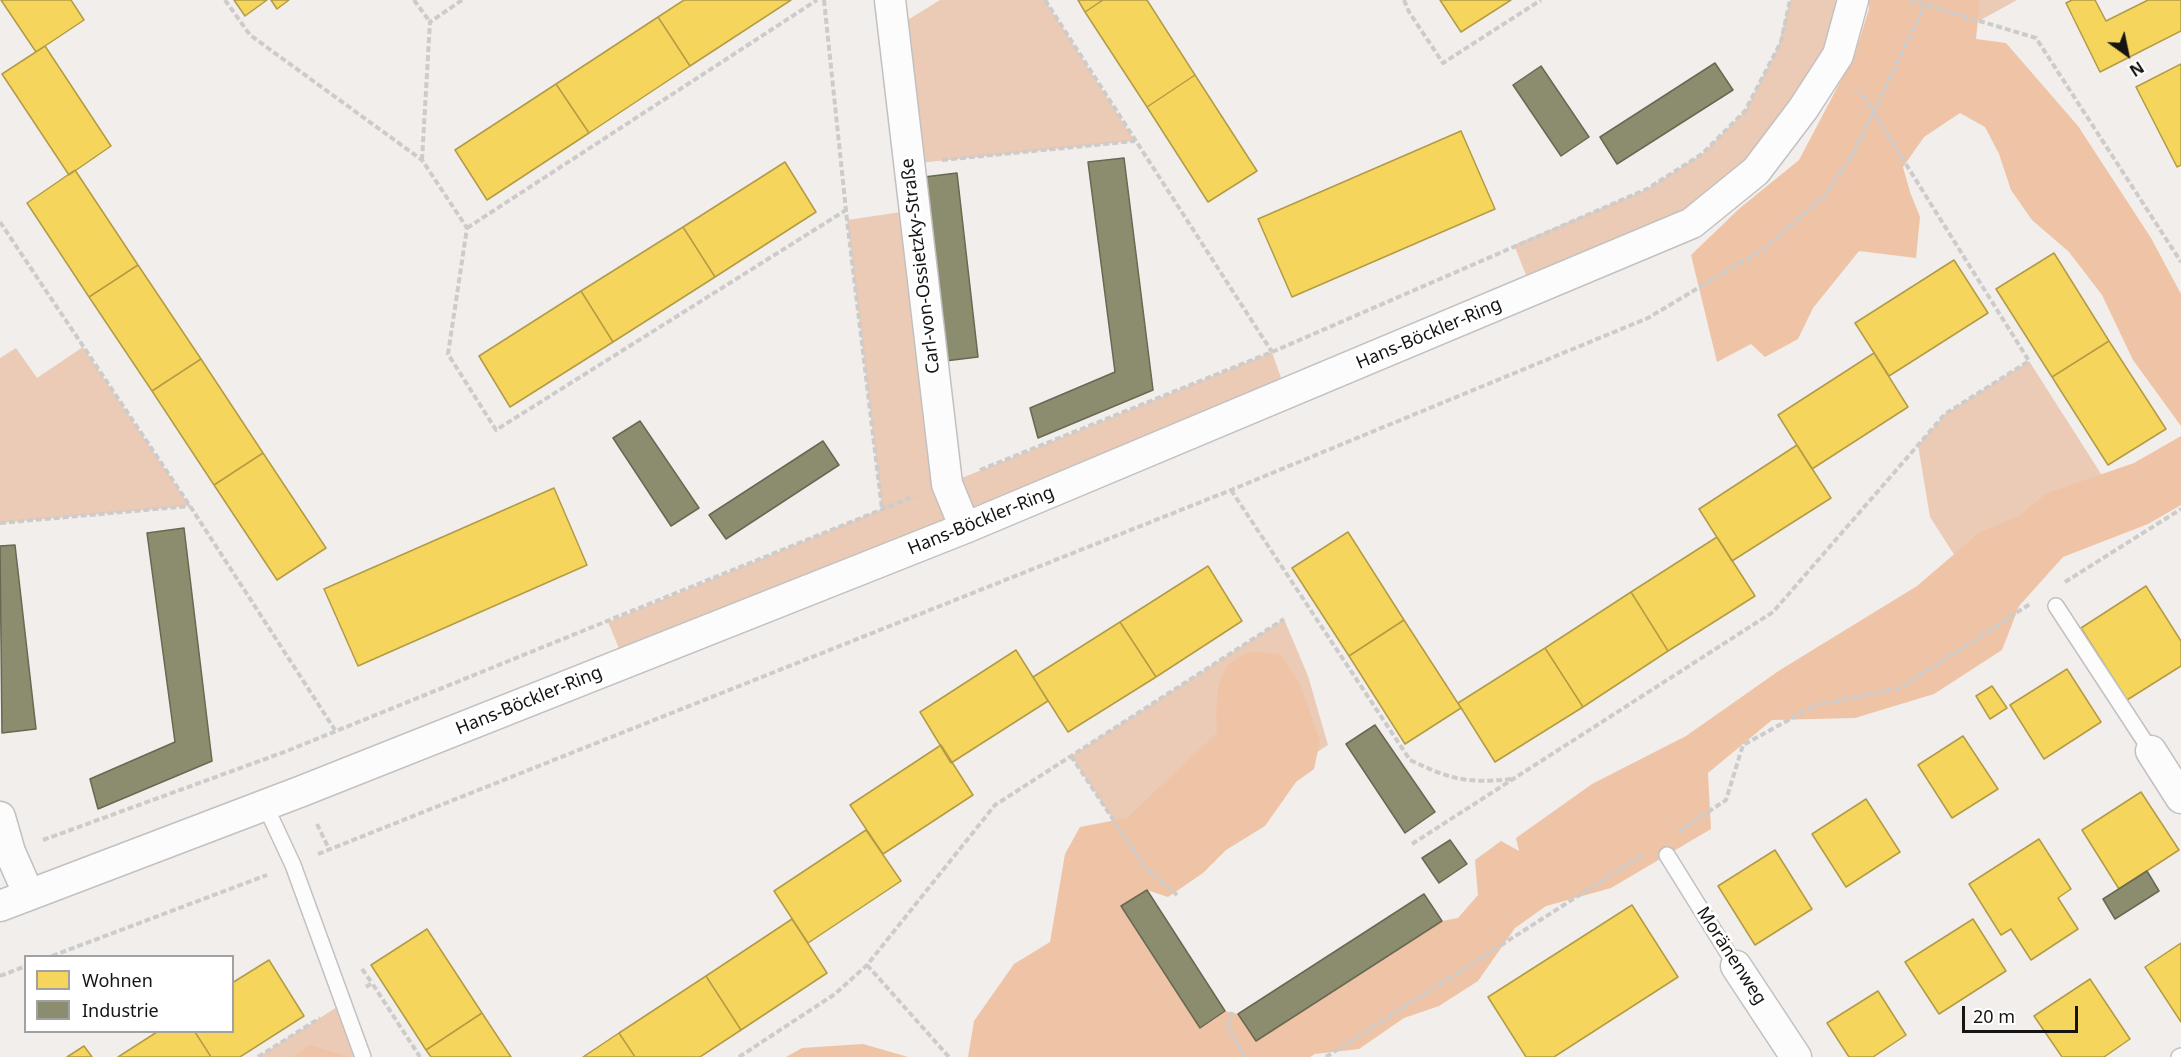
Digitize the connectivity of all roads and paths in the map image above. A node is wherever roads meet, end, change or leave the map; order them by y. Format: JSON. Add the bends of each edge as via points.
{"nodes":[{"id":1,"x":225,"y":0,"type":"edge"},
{"id":2,"x":414,"y":0,"type":"edge"},
{"id":3,"x":462,"y":0,"type":"edge"},
{"id":4,"x":817,"y":0,"type":"edge"},
{"id":5,"x":824,"y":0,"type":"edge"},
{"id":6,"x":890,"y":0,"type":"edge"},
{"id":7,"x":1045,"y":0,"type":"edge"},
{"id":8,"x":1404,"y":0,"type":"edge"},
{"id":9,"x":1541,"y":0,"type":"edge"},
{"id":10,"x":1790,"y":0,"type":"edge"},
{"id":11,"x":1853,"y":0,"type":"edge"},
{"id":12,"x":1910,"y":0,"type":"edge"},
{"id":13,"x":1925,"y":5,"type":"junction"},
{"id":14,"x":430,"y":22,"type":"junction"},
{"id":15,"x":1838,"y":55,"type":"junction"},
{"id":16,"x":1873,"y":112,"type":"junction"},
{"id":17,"x":1136,"y":141,"type":"junction"},
{"id":18,"x":422,"y":160,"type":"junction"},
{"id":19,"x":909,"y":164,"type":"junction"},
{"id":20,"x":846,"y":210,"type":"junction"},
{"id":21,"x":0,"y":222,"type":"edge"},
{"id":22,"x":467,"y":228,"type":"junction"},
{"id":23,"x":2181,"y":262,"type":"edge"},
{"id":24,"x":1272,"y":352,"type":"junction"},
{"id":25,"x":947,"y":484,"type":"junction"},
{"id":26,"x":1231,"y":490,"type":"junction"},
{"id":27,"x":190,"y":506,"type":"junction"},
{"id":28,"x":882,"y":509,"type":"junction"},
{"id":29,"x":2181,"y":509,"type":"edge"},
{"id":30,"x":0,"y":523,"type":"edge"},
{"id":31,"x":965,"y":528,"type":"junction"},
{"id":32,"x":2056,"y":587,"type":"dead end"},
{"id":33,"x":2037,"y":599,"type":"dead end"},
{"id":34,"x":2056,"y":606,"type":"dead end"},
{"id":35,"x":1284,"y":619,"type":"dead end"},
{"id":36,"x":335,"y":730,"type":"junction"},
{"id":37,"x":2151,"y":751,"type":"joint"},
{"id":38,"x":1071,"y":756,"type":"junction"},
{"id":39,"x":1512,"y":779,"type":"junction"},
{"id":40,"x":2181,"y":798,"type":"edge"},
{"id":41,"x":266,"y":805,"type":"junction"},
{"id":42,"x":0,"y":816,"type":"edge"},
{"id":43,"x":1669,"y":838,"type":"dead end"},
{"id":44,"x":1412,"y":844,"type":"dead end"},
{"id":45,"x":1649,"y":850,"type":"dead end"},
{"id":46,"x":10,"y":852,"type":"junction"},
{"id":47,"x":1667,"y":855,"type":"dead end"},
{"id":48,"x":293,"y":865,"type":"junction"},
{"id":49,"x":29,"y":895,"type":"junction"},
{"id":50,"x":1177,"y":895,"type":"dead end"},
{"id":51,"x":0,"y":906,"type":"edge"},
{"id":52,"x":57,"y":955,"type":"edge"},
{"id":53,"x":867,"y":965,"type":"junction"},
{"id":54,"x":1736,"y":966,"type":"joint"},
{"id":55,"x":24,"y":967,"type":"edge"},
{"id":56,"x":0,"y":976,"type":"edge"},
{"id":57,"x":1232,"y":1012,"type":"dead end"},
{"id":58,"x":363,"y":1057,"type":"edge"},
{"id":59,"x":739,"y":1057,"type":"edge"},
{"id":60,"x":949,"y":1057,"type":"edge"},
{"id":61,"x":1245,"y":1057,"type":"edge"},
{"id":62,"x":1326,"y":1057,"type":"edge"},
{"id":63,"x":1796,"y":1057,"type":"edge"}],
"edges":[{"from":1,"to":18,"type":"path","via":[[250,35]]},
{"from":2,"to":14,"type":"path"},
{"from":3,"to":14,"type":"path"},
{"from":4,"to":22,"type":"path"},
{"from":5,"to":20,"type":"path"},
{"from":6,"to":19,"type":"street","name":"Carl-von-Ossietzky-Straße"},
{"from":7,"to":17,"type":"path"},
{"from":8,"to":9,"type":"path","via":[[1443,63]]},
{"from":10,"to":24,"type":"path","via":[[1781,42],[1745,111],[1702,154],[1647,189]]},
{"from":11,"to":15,"type":"street","name":"Hans-Böckler-Ring"},
{"from":12,"to":13,"type":"path"},
{"from":13,"to":16,"type":"path"},
{"from":13,"to":23,"type":"path","via":[[2036,38]]},
{"from":14,"to":18,"type":"path"},
{"from":15,"to":16,"type":"path"},
{"from":15,"to":31,"type":"street","name":"Hans-Böckler-Ring","via":[[1756,171],[1692,223]]},
{"from":16,"to":26,"type":"path","via":[[1852,156],[1825,195],[1765,248],[1648,318]]},
{"from":16,"to":39,"type":"path","via":[[2029,361],[1945,414],[1773,612]]},
{"from":17,"to":19,"type":"path"},
{"from":17,"to":24,"type":"path"},
{"from":18,"to":22,"type":"path"},
{"from":19,"to":25,"type":"street","name":"Carl-von-Ossietzky-Straße"},
{"from":20,"to":22,"type":"path","via":[[496,430],[448,354]]},
{"from":20,"to":28,"type":"path"},
{"from":21,"to":27,"type":"path"},
{"from":24,"to":25,"type":"path"},
{"from":25,"to":28,"type":"path"},
{"from":25,"to":31,"type":"street","name":"Carl-von-Ossietzky-Straße"},
{"from":26,"to":39,"type":"path","via":[[1410,760],[1470,783]]},
{"from":26,"to":48,"type":"path"},
{"from":27,"to":30,"type":"path"},
{"from":27,"to":36,"type":"path"},
{"from":28,"to":36,"type":"path"},
{"from":29,"to":32,"type":"path"},
{"from":31,"to":41,"type":"street","name":"Hans-Böckler-Ring"},
{"from":33,"to":43,"type":"path","via":[[1900,687],[1816,705],[1743,745],[1726,800]]},
{"from":34,"to":37,"type":"lane"},
{"from":35,"to":38,"type":"path"},
{"from":36,"to":46,"type":"path"},
{"from":37,"to":40,"type":"street"},
{"from":38,"to":50,"type":"path","via":[[1144,866]]},
{"from":38,"to":53,"type":"path","via":[[995,805]]},
{"from":39,"to":44,"type":"path"},
{"from":41,"to":48,"type":"lane"},
{"from":41,"to":49,"type":"street","name":"Hans-Böckler-Ring"},
{"from":42,"to":46,"type":"street"},
{"from":45,"to":62,"type":"path"},
{"from":46,"to":49,"type":"street"},
{"from":47,"to":54,"type":"lane","name":"Moränenweg"},
{"from":48,"to":52,"type":"path"},
{"from":48,"to":58,"type":"lane"},
{"from":49,"to":51,"type":"street","name":"Hans-Böckler-Ring"},
{"from":53,"to":59,"type":"path","via":[[835,994]]},
{"from":53,"to":60,"type":"path"},
{"from":54,"to":63,"type":"street","name":"Moränenweg"},
{"from":55,"to":56,"type":"path"},
{"from":57,"to":61,"type":"path","via":[[1228,1026]]}]}
